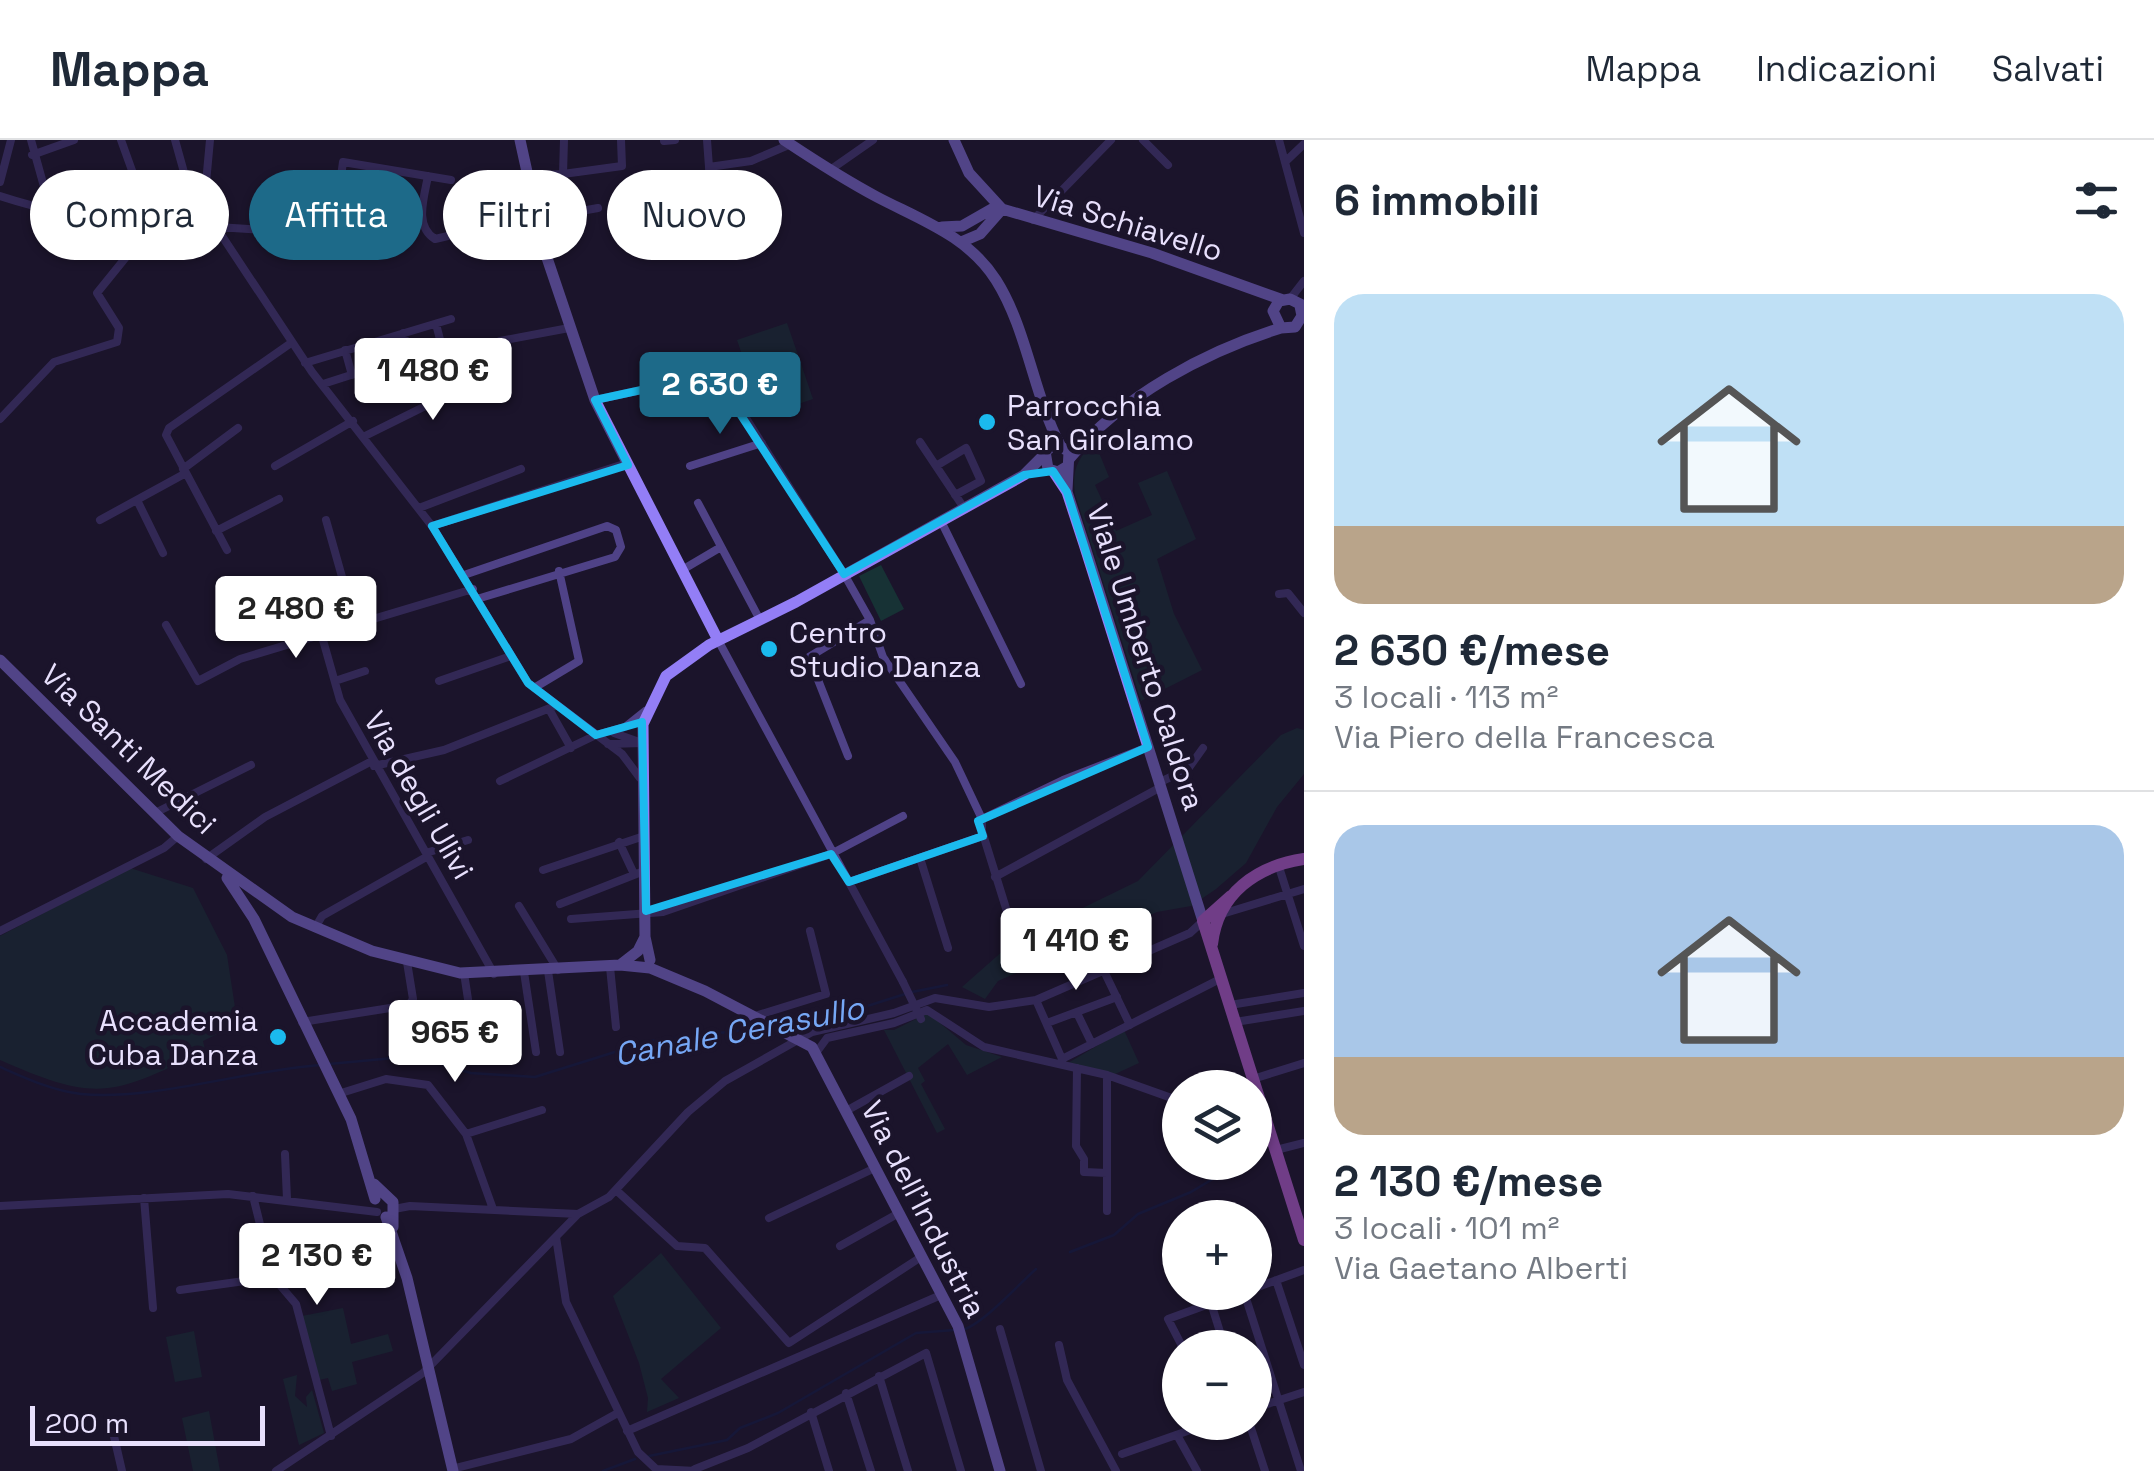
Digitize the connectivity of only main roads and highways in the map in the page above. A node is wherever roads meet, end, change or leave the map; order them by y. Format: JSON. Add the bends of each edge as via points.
{"nodes":[{"id":1,"x":1304,"y":859,"type":"edge"},
{"id":2,"x":1231,"y":896,"type":"junction"},
{"id":3,"x":1212,"y":946,"type":"junction"},
{"id":4,"x":1250,"y":1070,"type":"edge"},
{"id":5,"x":1272,"y":1144,"type":"edge"},
{"id":6,"x":1304,"y":1240,"type":"edge"}],
"edges":[{"from":1,"to":2,"type":"main road","via":[[1258,870]]},
{"from":2,"to":3,"type":"main road"},
{"from":2,"to":3,"type":"main road","via":[[1200,915]]},
{"from":3,"to":4,"type":"main road"},
{"from":5,"to":6,"type":"main road"}]}
